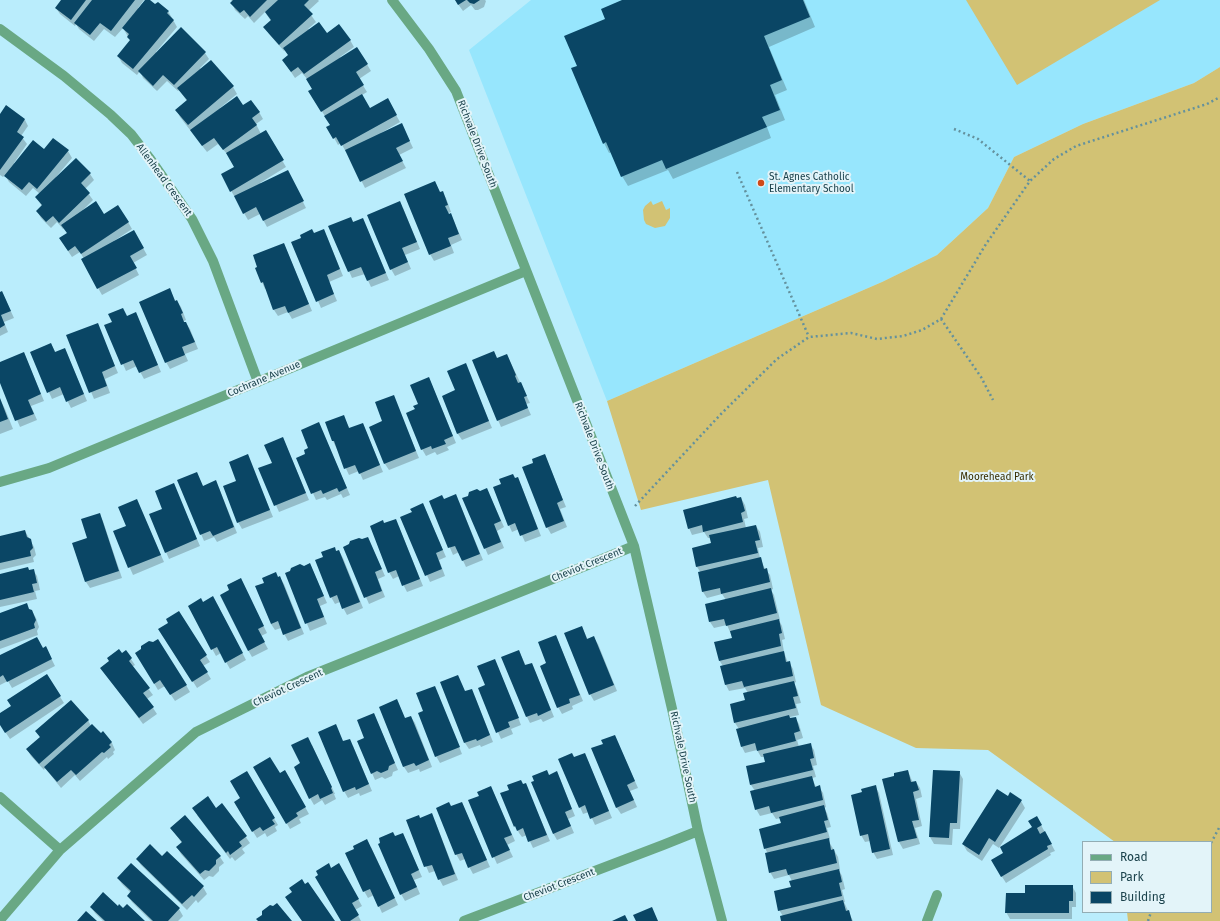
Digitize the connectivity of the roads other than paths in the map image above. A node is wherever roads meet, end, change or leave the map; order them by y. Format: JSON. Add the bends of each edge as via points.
{"nodes":[{"id":1,"x":392,"y":0,"type":"edge"},
{"id":2,"x":0,"y":29,"type":"edge"},
{"id":3,"x":526,"y":271,"type":"junction"},
{"id":4,"x":258,"y":382,"type":"junction"},
{"id":5,"x":0,"y":482,"type":"edge"},
{"id":6,"x":634,"y":546,"type":"junction"},
{"id":7,"x":0,"y":797,"type":"edge"},
{"id":8,"x":698,"y":831,"type":"junction"},
{"id":9,"x":60,"y":850,"type":"junction"},
{"id":10,"x":937,"y":895,"type":"dead end"},
{"id":11,"x":0,"y":920,"type":"edge"},
{"id":12,"x":464,"y":921,"type":"edge"},
{"id":13,"x":722,"y":921,"type":"edge"},
{"id":14,"x":927,"y":921,"type":"edge"}],
"edges":[{"from":1,"to":3,"type":"street","name":"Richvale Drive South","via":[[429,49],[456,91]]},
{"from":2,"to":4,"type":"street","name":"Allenhead Crescent","via":[[64,76],[111,115],[131,134],[151,160],[192,218],[213,261]]},
{"from":3,"to":4,"type":"street","name":"Cochrane Avenue"},
{"from":3,"to":6,"type":"street","name":"Richvale Drive South"},
{"from":4,"to":5,"type":"street","name":"Cochrane Avenue","via":[[49,468]]},
{"from":6,"to":8,"type":"street","name":"Richvale Drive South"},
{"from":6,"to":9,"type":"street","name":"Cheviot Crescent","via":[[307,677],[196,732]]},
{"from":7,"to":9,"type":"street"},
{"from":8,"to":12,"type":"street","name":"Cheviot Crescent"},
{"from":8,"to":13,"type":"street","name":"Richvale Drive South"},
{"from":9,"to":11,"type":"street","name":"Cheviot Crescent"},
{"from":10,"to":14,"type":"street"}]}
